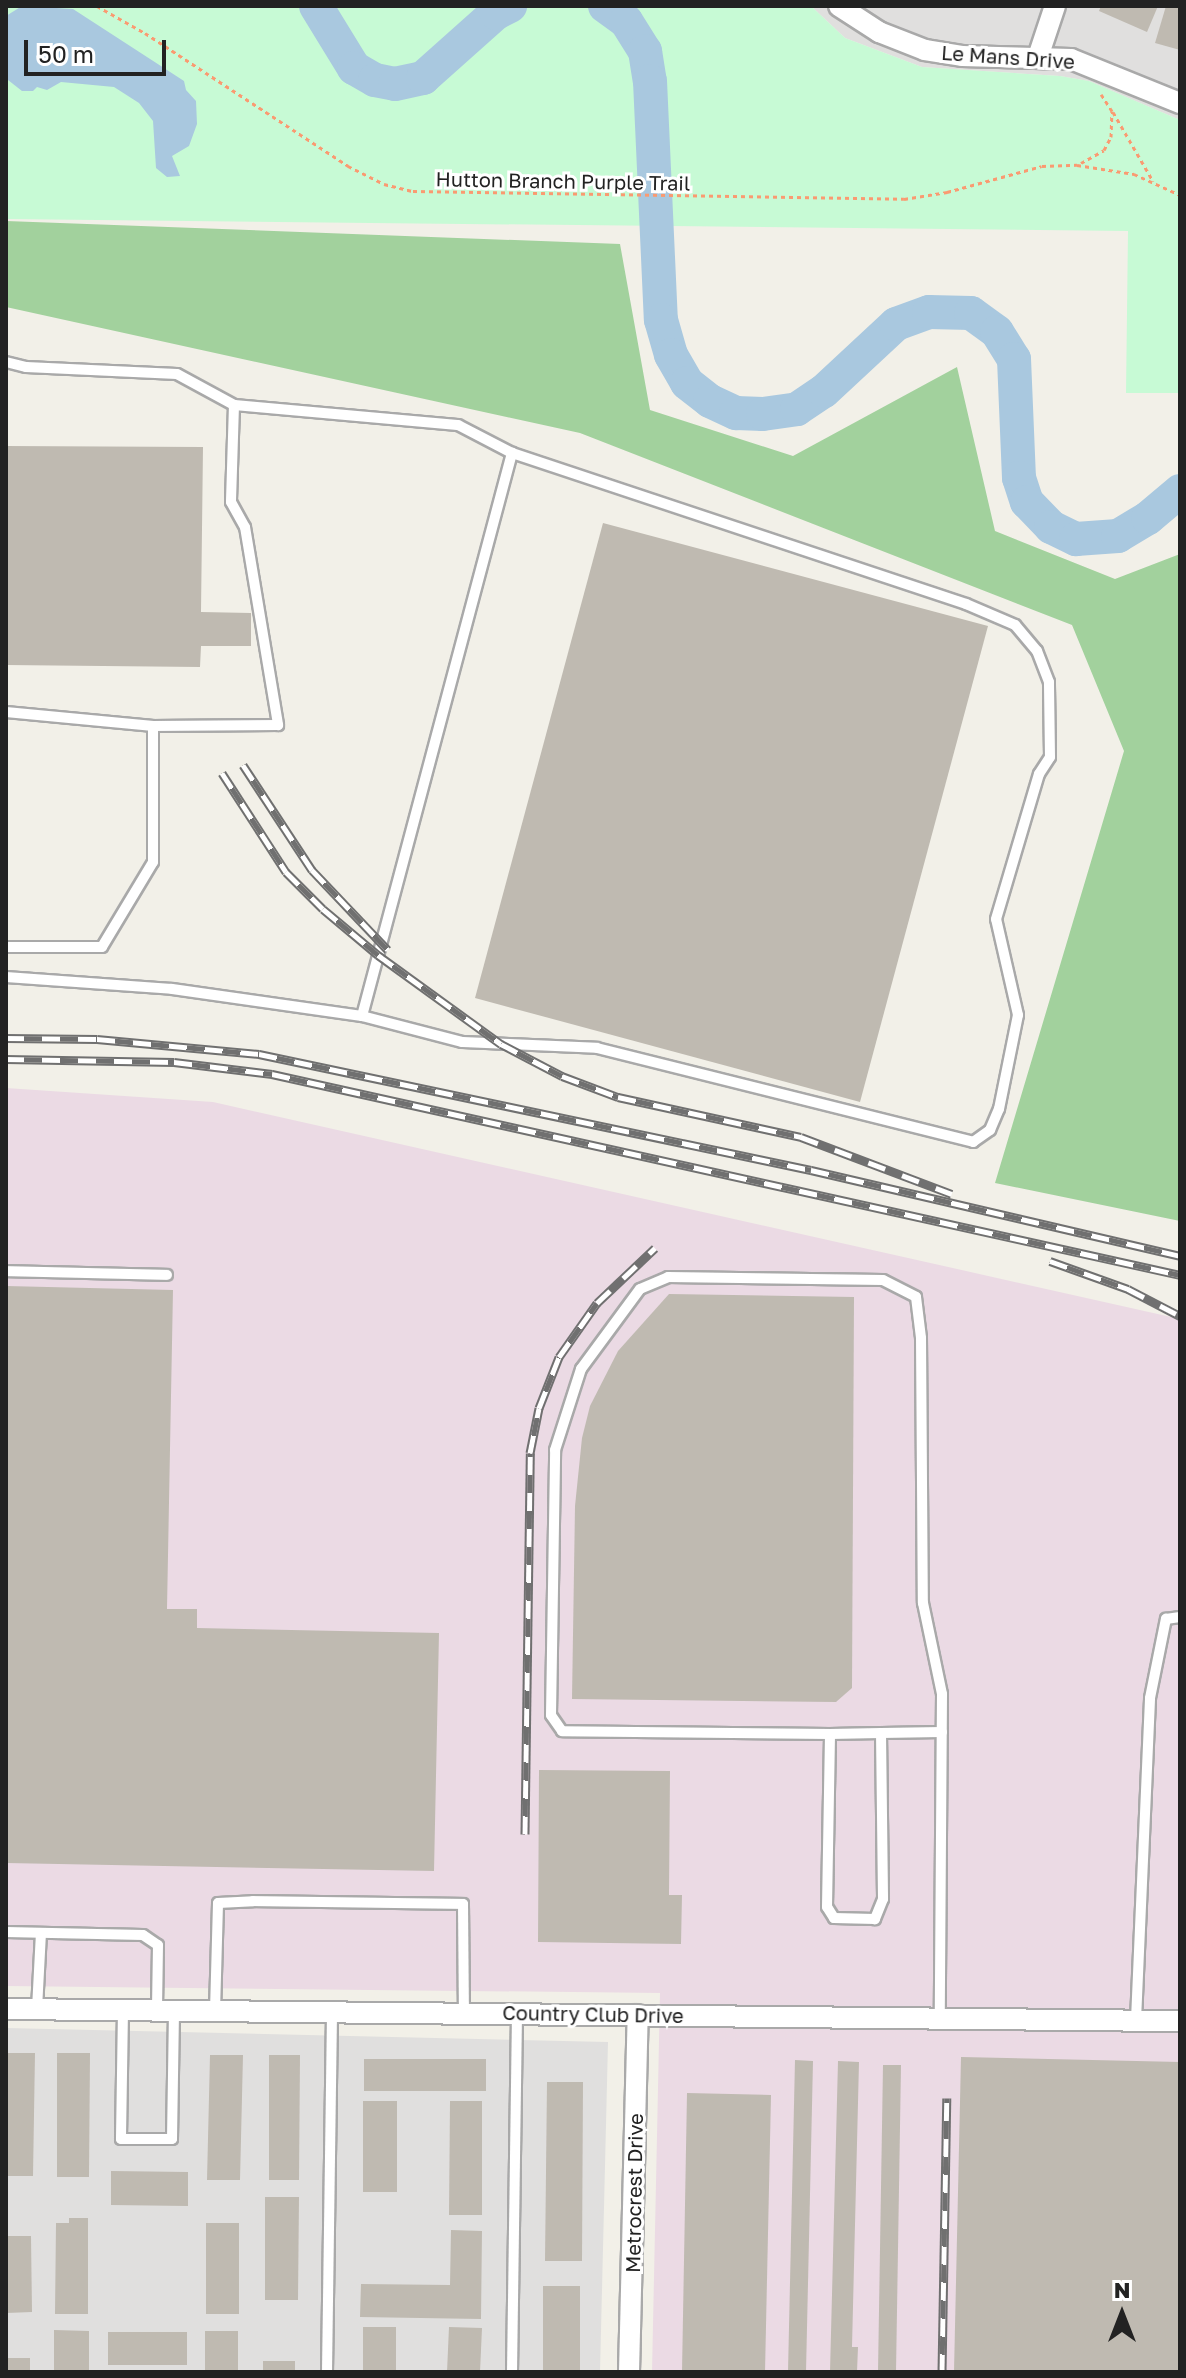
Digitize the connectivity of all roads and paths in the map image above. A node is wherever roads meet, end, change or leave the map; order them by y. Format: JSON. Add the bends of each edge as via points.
{"nodes":[{"id":1,"x":97,"y":6,"type":"edge"},
{"id":2,"x":839,"y":6,"type":"edge"},
{"id":3,"x":1055,"y":6,"type":"edge"},
{"id":4,"x":1038,"y":57,"type":"junction"},
{"id":5,"x":1092,"y":88,"type":"dead end"},
{"id":6,"x":1180,"y":103,"type":"edge"},
{"id":7,"x":1112,"y":111,"type":"junction"},
{"id":8,"x":1077,"y":165,"type":"junction"},
{"id":9,"x":1153,"y":181,"type":"junction"},
{"id":10,"x":1180,"y":195,"type":"edge"},
{"id":11,"x":6,"y":362,"type":"edge"},
{"id":12,"x":234,"y":405,"type":"junction"},
{"id":13,"x":512,"y":453,"type":"junction"},
{"id":14,"x":6,"y":712,"type":"edge"},
{"id":15,"x":153,"y":726,"type":"junction"},
{"id":16,"x":6,"y":947,"type":"edge"},
{"id":17,"x":6,"y":977,"type":"edge"},
{"id":18,"x":362,"y":1016,"type":"junction"},
{"id":19,"x":6,"y":1271,"type":"edge"},
{"id":20,"x":167,"y":1275,"type":"dead end"},
{"id":21,"x":1180,"y":1617,"type":"edge"},
{"id":22,"x":942,"y":1732,"type":"junction"},
{"id":23,"x":881,"y":1733,"type":"junction"},
{"id":24,"x":830,"y":1734,"type":"junction"},
{"id":25,"x":6,"y":1932,"type":"edge"},
{"id":26,"x":41,"y":1933,"type":"junction"},
{"id":27,"x":6,"y":2009,"type":"edge"},
{"id":28,"x":37,"y":2009,"type":"junction"},
{"id":29,"x":123,"y":2010,"type":"junction"},
{"id":30,"x":166,"y":2011,"type":"junction"},
{"id":31,"x":215,"y":2011,"type":"junction"},
{"id":32,"x":332,"y":2012,"type":"junction"},
{"id":33,"x":464,"y":2013,"type":"junction"},
{"id":34,"x":517,"y":2014,"type":"junction"},
{"id":35,"x":638,"y":2015,"type":"junction"},
{"id":36,"x":940,"y":2018,"type":"junction"},
{"id":37,"x":1136,"y":2020,"type":"junction"},
{"id":38,"x":1180,"y":2021,"type":"edge"},
{"id":39,"x":327,"y":2372,"type":"edge"},
{"id":40,"x":512,"y":2372,"type":"edge"},
{"id":41,"x":629,"y":2372,"type":"edge"}],
"edges":[{"from":1,"to":8,"type":"path","name":"Hutton Branch Purple Trail","via":[[348,166],[384,184],[442,194],[904,199],[1042,166]]},
{"from":2,"to":4,"type":"street","name":"Le Mans Drive","via":[[879,32],[925,50]]},
{"from":3,"to":4,"type":"street"},
{"from":4,"to":6,"type":"street","name":"Le Mans Drive","via":[[1089,63]]},
{"from":5,"to":7,"type":"path"},
{"from":7,"to":8,"type":"path","via":[[1111,137],[1104,150]]},
{"from":7,"to":9,"type":"path"},
{"from":8,"to":9,"type":"path","name":"Hutton Branch Purple Trail"},
{"from":9,"to":10,"type":"path","name":"Hutton Branch Purple Trail"},
{"from":11,"to":12,"type":"lane","via":[[177,374]]},
{"from":12,"to":13,"type":"lane","via":[[458,425]]},
{"from":12,"to":15,"type":"lane","via":[[231,502],[245,527],[278,725]]},
{"from":13,"to":18,"type":"lane"},
{"from":13,"to":18,"type":"lane","via":[[966,604],[1015,625],[1037,651],[1049,682],[1050,757],[1039,774],[996,919],[1018,1015],[999,1109],[990,1130],[973,1142],[597,1048],[462,1042]]},
{"from":14,"to":15,"type":"lane"},
{"from":15,"to":16,"type":"lane","via":[[153,862],[102,947]]},
{"from":17,"to":18,"type":"lane","via":[[172,989]]},
{"from":19,"to":20,"type":"lane"},
{"from":21,"to":37,"type":"lane","via":[[1166,1619],[1150,1698]]},
{"from":22,"to":23,"type":"lane"},
{"from":22,"to":24,"type":"lane","via":[[942,1694],[923,1603],[921,1338],[916,1297],[883,1280],[668,1277],[640,1289],[581,1369],[555,1450],[551,1715],[562,1731]]},
{"from":22,"to":36,"type":"lane"},
{"from":23,"to":24,"type":"lane"},
{"from":23,"to":24,"type":"lane","via":[[883,1899],[875,1919],[834,1918],[827,1907]]},
{"from":25,"to":26,"type":"lane"},
{"from":26,"to":28,"type":"lane"},
{"from":26,"to":30,"type":"lane","via":[[143,1935],[158,1945]]},
{"from":27,"to":28,"type":"street","name":"Country Club Drive"},
{"from":28,"to":29,"type":"street","name":"Country Club Drive"},
{"from":29,"to":30,"type":"street","name":"Country Club Drive"},
{"from":29,"to":30,"type":"lane","via":[[121,2139],[172,2139]]},
{"from":30,"to":31,"type":"street","name":"Country Club Drive"},
{"from":31,"to":32,"type":"street","name":"Country Club Drive"},
{"from":31,"to":33,"type":"lane","via":[[218,1903],[253,1901],[463,1904]]},
{"from":32,"to":33,"type":"street","name":"Country Club Drive"},
{"from":32,"to":39,"type":"lane"},
{"from":33,"to":34,"type":"street","name":"Country Club Drive"},
{"from":34,"to":35,"type":"street","name":"Country Club Drive"},
{"from":34,"to":40,"type":"lane"},
{"from":35,"to":36,"type":"street","name":"Country Club Drive"},
{"from":35,"to":41,"type":"street","name":"Metrocrest Drive"},
{"from":36,"to":37,"type":"street","name":"Country Club Drive"},
{"from":37,"to":38,"type":"street","name":"Country Club Drive"}]}
